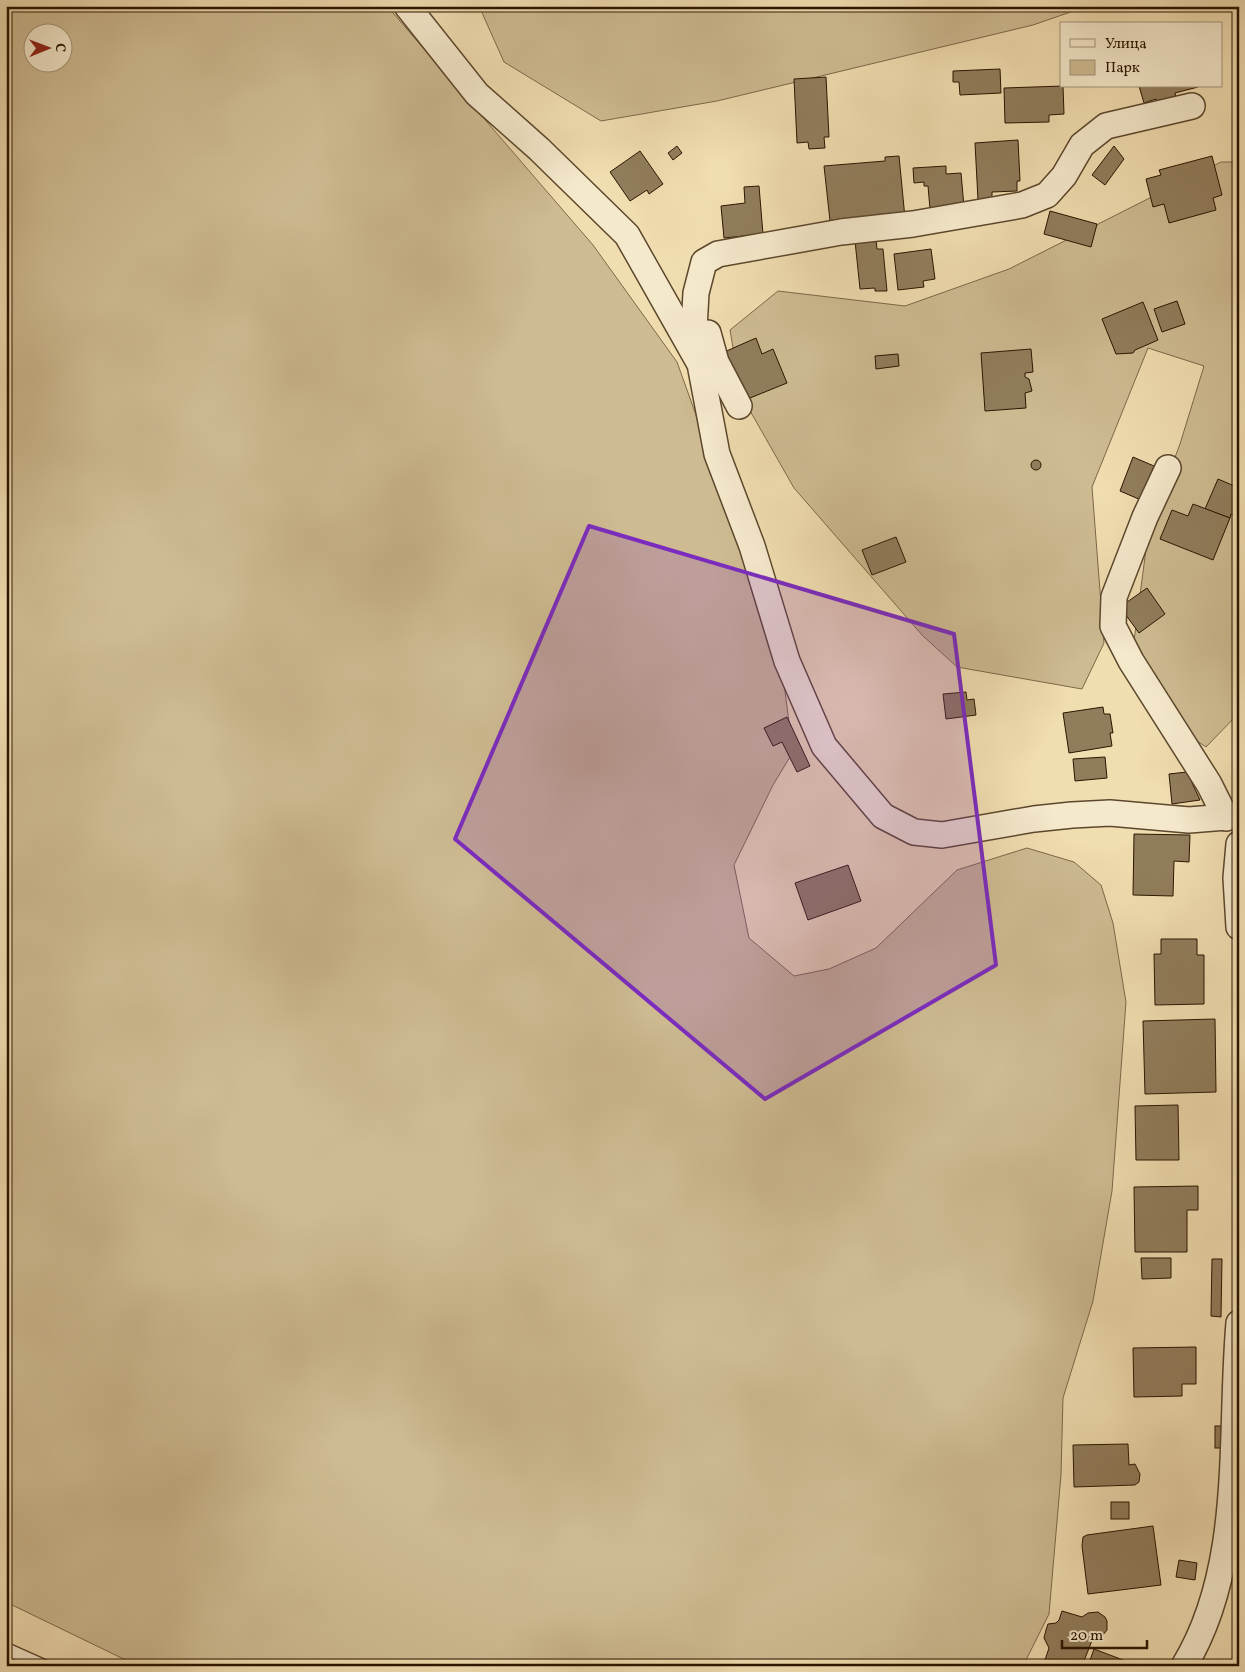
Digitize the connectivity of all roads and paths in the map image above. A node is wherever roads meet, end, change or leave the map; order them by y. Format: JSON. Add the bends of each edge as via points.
{"nodes":[{"id":1,"x":407,"y":6,"type":"edge"},
{"id":2,"x":1192,"y":106,"type":"dead end"},
{"id":3,"x":695,"y":312,"type":"junction"},
{"id":4,"x":700,"y":364,"type":"junction"},
{"id":5,"x":739,"y":406,"type":"dead end"},
{"id":6,"x":1168,"y":468,"type":"dead end"},
{"id":7,"x":1232,"y":817,"type":"edge"},
{"id":8,"x":1239,"y":844,"type":"edge"},
{"id":9,"x":1239,"y":928,"type":"edge"},
{"id":10,"x":1239,"y":1323,"type":"edge"},
{"id":11,"x":6,"y":1648,"type":"edge"},
{"id":12,"x":44,"y":1666,"type":"edge"},
{"id":13,"x":1184,"y":1666,"type":"edge"}],
"edges":[{"from":1,"to":4,"type":"street","via":[[477,94],[627,235]]},
{"from":2,"to":3,"type":"street","via":[[1106,126],[1082,145],[1064,176],[1047,195],[1022,205],[718,254],[704,262]]},
{"from":3,"to":4,"type":"street","via":[[694,328]]},
{"from":3,"to":5,"type":"street","via":[[707,328],[716,362]]},
{"from":4,"to":7,"type":"street","via":[[717,454],[752,546],[787,661],[824,746],[884,816],[914,832],[942,835],[1034,820],[1110,813],[1189,820]]},
{"from":6,"to":7,"type":"street","via":[[1114,597],[1113,626],[1131,661]]},
{"from":8,"to":9,"type":"street","via":[[1236,878]]},
{"from":10,"to":13,"type":"street","via":[[1228,1545],[1213,1609]]},
{"from":11,"to":12,"type":"lane"}]}
